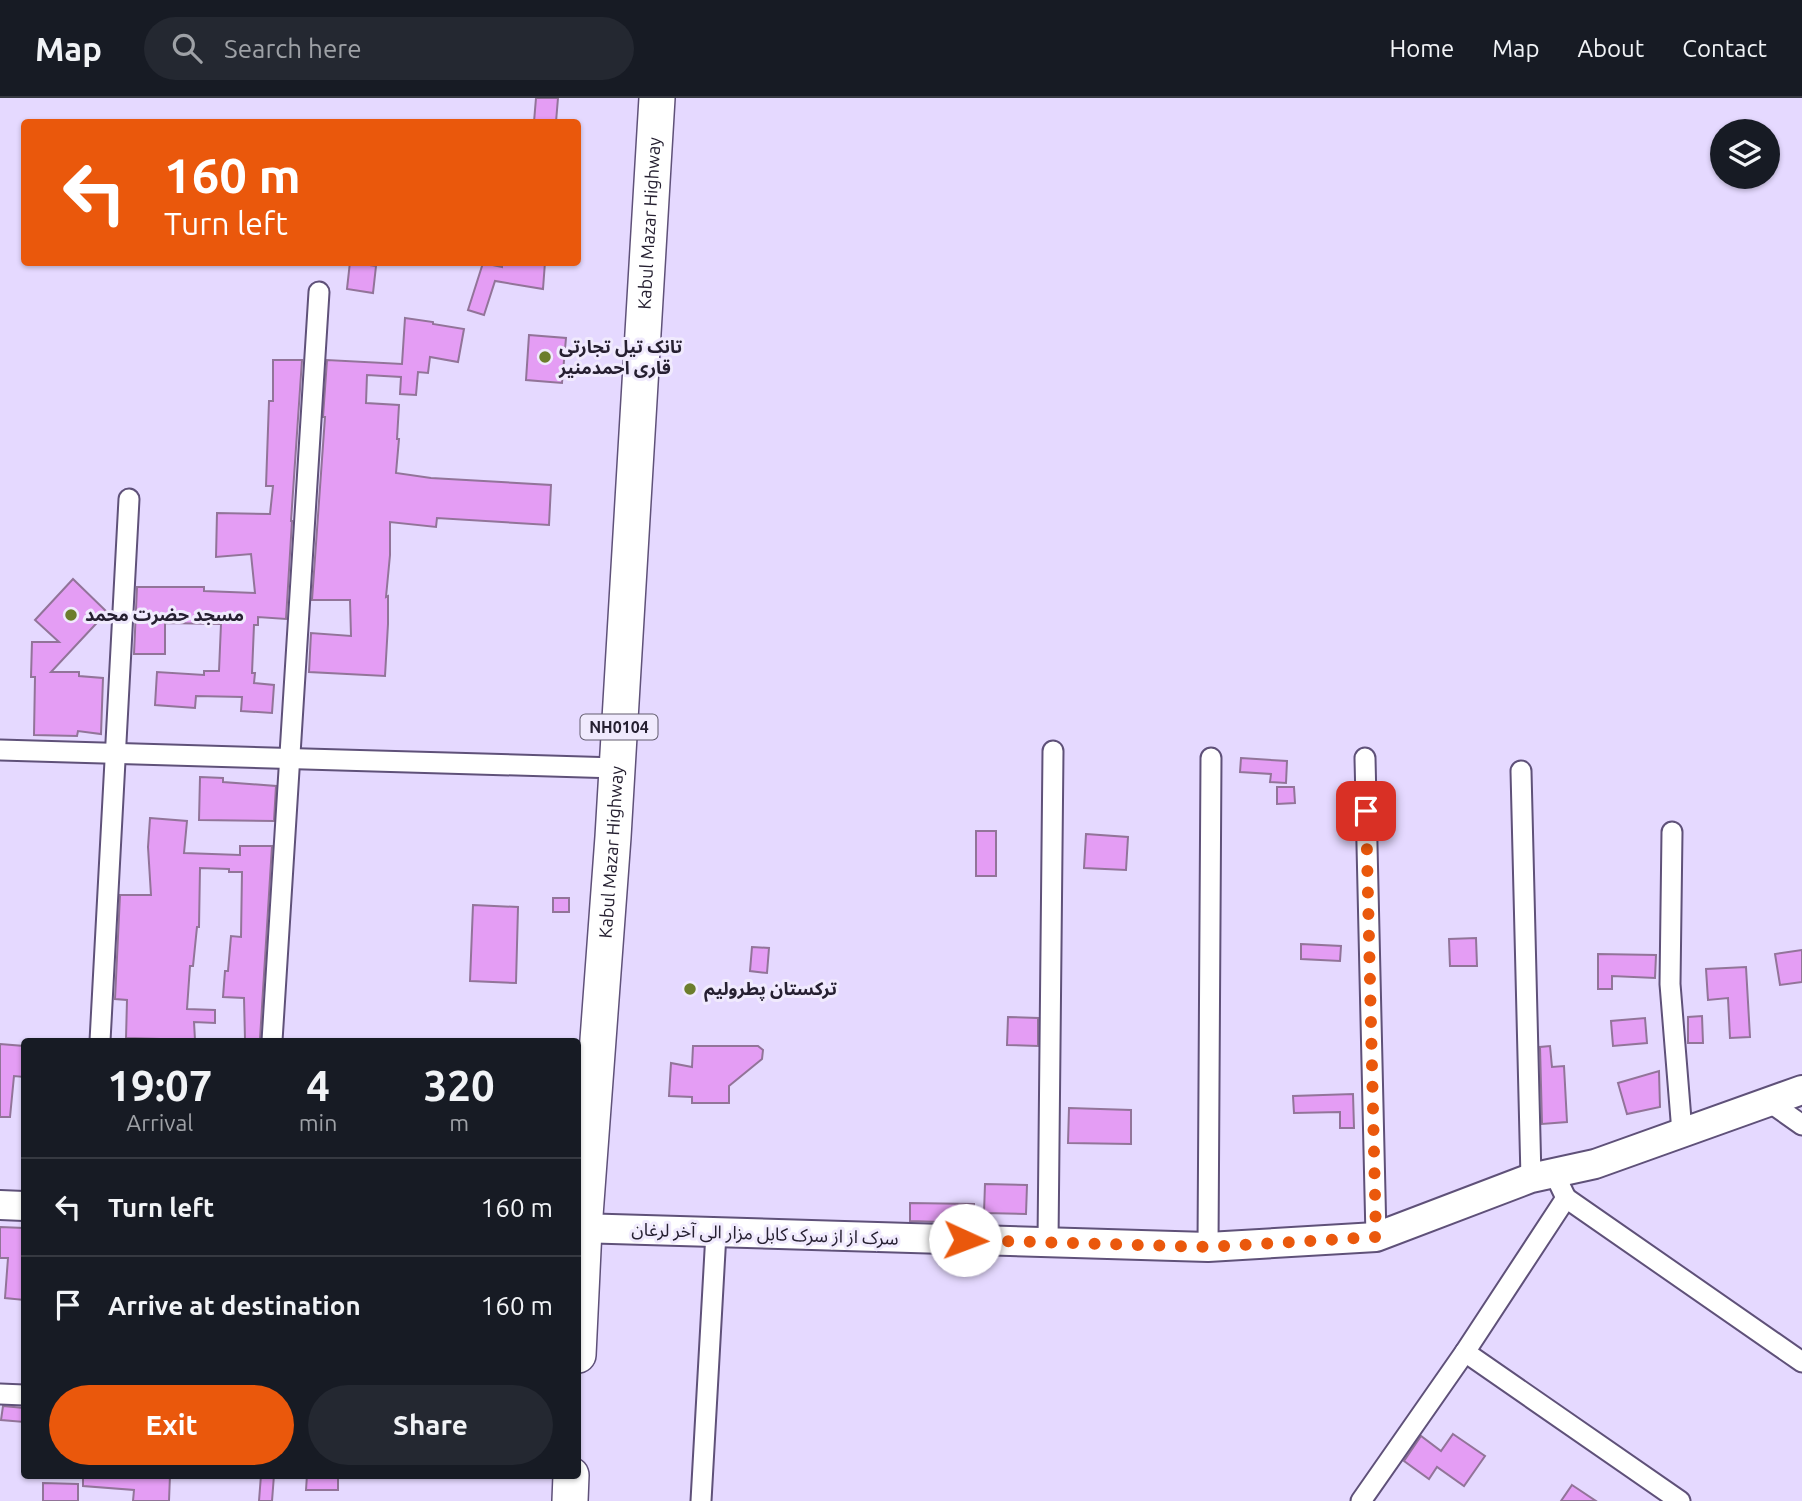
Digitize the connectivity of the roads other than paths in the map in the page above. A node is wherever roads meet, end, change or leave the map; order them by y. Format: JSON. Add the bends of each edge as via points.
{"nodes":[{"id":1,"x":657,"y":98,"type":"edge"},
{"id":2,"x":319,"y":292,"type":"dead end"},
{"id":3,"x":129,"y":499,"type":"dead end"},
{"id":4,"x":0,"y":750,"type":"edge"},
{"id":5,"x":1053,"y":751,"type":"dead end"},
{"id":6,"x":116,"y":753,"type":"junction"},
{"id":7,"x":289,"y":758,"type":"junction"},
{"id":8,"x":1211,"y":758,"type":"dead end"},
{"id":9,"x":1365,"y":758,"type":"dead end"},
{"id":10,"x":617,"y":768,"type":"junction"},
{"id":11,"x":1521,"y":771,"type":"dead end"},
{"id":12,"x":1671,"y":832,"type":"dead end"},
{"id":13,"x":100,"y":1038,"type":"edge"},
{"id":14,"x":272,"y":1038,"type":"edge"},
{"id":15,"x":1802,"y":1090,"type":"edge"},
{"id":16,"x":1768,"y":1101,"type":"junction"},
{"id":17,"x":1802,"y":1125,"type":"edge"},
{"id":18,"x":1682,"y":1132,"type":"junction"},
{"id":19,"x":1543,"y":1175,"type":"junction"},
{"id":20,"x":1566,"y":1198,"type":"junction"},
{"id":21,"x":0,"y":1205,"type":"edge"},
{"id":22,"x":21,"y":1206,"type":"edge"},
{"id":23,"x":581,"y":1228,"type":"edge"},
{"id":24,"x":716,"y":1233,"type":"junction"},
{"id":25,"x":1376,"y":1237,"type":"junction"},
{"id":26,"x":1048,"y":1242,"type":"junction"},
{"id":27,"x":1208,"y":1247,"type":"junction"},
{"id":28,"x":1465,"y":1352,"type":"junction"},
{"id":29,"x":1802,"y":1362,"type":"edge"},
{"id":30,"x":0,"y":1394,"type":"edge"},
{"id":31,"x":21,"y":1395,"type":"edge"},
{"id":32,"x":571,"y":1479,"type":"edge"},
{"id":33,"x":1363,"y":1500,"type":"edge"},
{"id":34,"x":570,"y":1501,"type":"edge"},
{"id":35,"x":701,"y":1501,"type":"edge"},
{"id":36,"x":1680,"y":1501,"type":"edge"}],
"edges":[{"from":1,"to":10,"type":"highway","name":"Kabul Mazar Highway","number":"NH0104"},
{"from":2,"to":7,"type":"street"},
{"from":3,"to":6,"type":"street"},
{"from":4,"to":6,"type":"street"},
{"from":5,"to":26,"type":"street"},
{"from":6,"to":7,"type":"street"},
{"from":6,"to":13,"type":"street"},
{"from":7,"to":10,"type":"street"},
{"from":7,"to":14,"type":"street"},
{"from":8,"to":27,"type":"street"},
{"from":9,"to":25,"type":"street"},
{"from":10,"to":23,"type":"highway","name":"Kabul Mazar Highway","number":"NH0104"},
{"from":11,"to":19,"type":"street"},
{"from":12,"to":18,"type":"street","via":[[1670,984]]},
{"from":15,"to":16,"type":"street","name":"سرک از از سرک کابل مزار الی آخر لرغان"},
{"from":16,"to":17,"type":"street"},
{"from":16,"to":18,"type":"street","name":"سرک از از سرک کابل مزار الی آخر لرغان"},
{"from":18,"to":19,"type":"street","name":"سرک از از سرک کابل مزار الی آخر لرغان","via":[[1595,1164]]},
{"from":19,"to":20,"type":"street"},
{"from":19,"to":25,"type":"street","name":"سرک از از سرک کابل مزار الی آخر لرغان"},
{"from":20,"to":28,"type":"street"},
{"from":20,"to":29,"type":"street"},
{"from":21,"to":22,"type":"street"},
{"from":23,"to":24,"type":"street","name":"سرک از از سرک کابل مزار الی آخر لرغان"},
{"from":24,"to":26,"type":"street","name":"سرک از از سرک کابل مزار الی آخر لرغان"},
{"from":24,"to":35,"type":"street"},
{"from":25,"to":27,"type":"street","name":"سرک از از سرک کابل مزار الی آخر لرغان"},
{"from":26,"to":27,"type":"street","name":"سرک از از سرک کابل مزار الی آخر لرغان"},
{"from":28,"to":33,"type":"street"},
{"from":28,"to":36,"type":"street"},
{"from":30,"to":31,"type":"street"},
{"from":32,"to":34,"type":"highway"}]}
